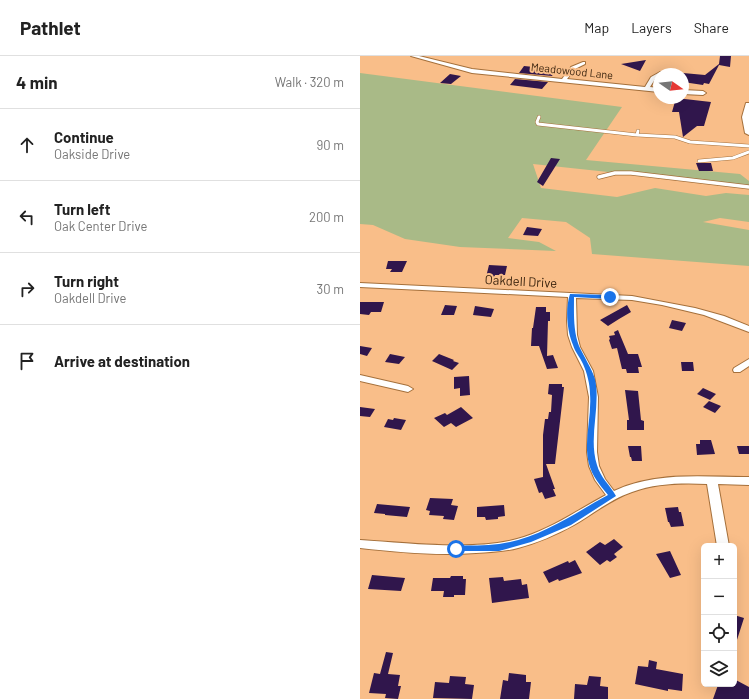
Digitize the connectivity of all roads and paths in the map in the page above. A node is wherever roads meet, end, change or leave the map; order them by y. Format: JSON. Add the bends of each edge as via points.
{"nodes":[{"id":1,"x":413,"y":56,"type":"edge"},
{"id":2,"x":583,"y":63,"type":"dead end"},
{"id":3,"x":653,"y":79,"type":"edge"},
{"id":4,"x":564,"y":80,"type":"junction"},
{"id":5,"x":646,"y":89,"type":"junction"},
{"id":6,"x":653,"y":90,"type":"edge"},
{"id":7,"x":689,"y":92,"type":"edge"},
{"id":8,"x":703,"y":92,"type":"dead end"},
{"id":9,"x":749,"y":105,"type":"edge"},
{"id":10,"x":539,"y":117,"type":"dead end"},
{"id":11,"x":749,"y":133,"type":"edge"},
{"id":12,"x":749,"y":146,"type":"edge"},
{"id":13,"x":749,"y":152,"type":"edge"},
{"id":14,"x":699,"y":161,"type":"dead end"},
{"id":15,"x":599,"y":177,"type":"dead end"},
{"id":16,"x":749,"y":187,"type":"edge"},
{"id":17,"x":360,"y":285,"type":"edge"},
{"id":18,"x":572,"y":295,"type":"junction"},
{"id":19,"x":749,"y":330,"type":"edge"},
{"id":20,"x":749,"y":362,"type":"edge"},
{"id":21,"x":737,"y":370,"type":"dead end"},
{"id":22,"x":360,"y":378,"type":"edge"},
{"id":23,"x":408,"y":389,"type":"dead end"},
{"id":24,"x":712,"y":481,"type":"junction"},
{"id":25,"x":749,"y":481,"type":"edge"},
{"id":26,"x":612,"y":496,"type":"junction"},
{"id":27,"x":723,"y":543,"type":"edge"},
{"id":28,"x":360,"y":544,"type":"edge"}],
"edges":[{"from":1,"to":4,"type":"street","name":"Meadowood Lane","via":[[460,69]]},
{"from":2,"to":4,"type":"street","via":[[573,68]]},
{"from":3,"to":5,"type":"street"},
{"from":4,"to":5,"type":"street","name":"Meadowood Lane"},
{"from":5,"to":6,"type":"street","name":"Meadowood Lane"},
{"from":7,"to":8,"type":"street"},
{"from":9,"to":11,"type":"main road","via":[[746,117]]},
{"from":10,"to":12,"type":"lane","via":[[536,122],[538,124],[672,137],[690,142]]},
{"from":13,"to":14,"type":"lane","via":[[733,158]]},
{"from":15,"to":16,"type":"lane","via":[[623,173]]},
{"from":17,"to":18,"type":"street","name":"Oakdell Drive"},
{"from":18,"to":19,"type":"street","name":"Oakdell Drive","via":[[632,298],[676,305],[715,316]]},
{"from":18,"to":26,"type":"street","via":[[572,335],[586,364],[594,394],[591,453],[593,465],[598,477]]},
{"from":20,"to":21,"type":"street"},
{"from":22,"to":23,"type":"street"},
{"from":24,"to":25,"type":"street"},
{"from":24,"to":26,"type":"street","via":[[665,481],[631,488]]},
{"from":24,"to":27,"type":"street"},
{"from":26,"to":28,"type":"street","via":[[547,533],[499,548],[456,549]]}]}
